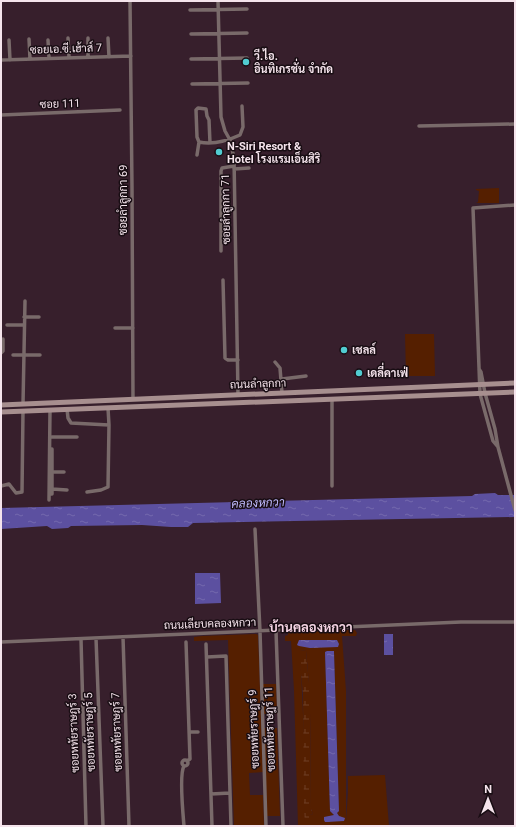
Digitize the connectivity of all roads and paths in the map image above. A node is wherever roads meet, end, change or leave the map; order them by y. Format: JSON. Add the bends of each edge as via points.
{"nodes":[{"id":1,"x":130,"y":1,"type":"edge"},
{"id":2,"x":218,"y":1,"type":"edge"},
{"id":3,"x":248,"y":8,"type":"dead end"},
{"id":4,"x":218,"y":9,"type":"junction"},
{"id":5,"x":190,"y":10,"type":"dead end"},
{"id":6,"x":246,"y":33,"type":"dead end"},
{"id":7,"x":191,"y":34,"type":"dead end"},
{"id":8,"x":218,"y":34,"type":"junction"},
{"id":9,"x":68,"y":38,"type":"dead end"},
{"id":10,"x":88,"y":38,"type":"dead end"},
{"id":11,"x":108,"y":38,"type":"dead end"},
{"id":12,"x":29,"y":39,"type":"dead end"},
{"id":13,"x":9,"y":40,"type":"dead end"},
{"id":14,"x":48,"y":40,"type":"dead end"},
{"id":15,"x":131,"y":56,"type":"junction"},
{"id":16,"x":88,"y":57,"type":"junction"},
{"id":17,"x":110,"y":57,"type":"junction"},
{"id":18,"x":50,"y":58,"type":"junction"},
{"id":19,"x":69,"y":58,"type":"junction"},
{"id":20,"x":248,"y":58,"type":"dead end"},
{"id":21,"x":30,"y":59,"type":"junction"},
{"id":22,"x":191,"y":59,"type":"dead end"},
{"id":23,"x":219,"y":59,"type":"junction"},
{"id":24,"x":1,"y":60,"type":"edge"},
{"id":25,"x":10,"y":60,"type":"junction"},
{"id":26,"x":219,"y":83,"type":"junction"},
{"id":27,"x":248,"y":83,"type":"dead end"},
{"id":28,"x":192,"y":84,"type":"dead end"},
{"id":29,"x":242,"y":106,"type":"dead end"},
{"id":30,"x":120,"y":110,"type":"dead end"},
{"id":31,"x":1,"y":115,"type":"edge"},
{"id":32,"x":515,"y":124,"type":"edge"},
{"id":33,"x":420,"y":126,"type":"dead end"},
{"id":34,"x":230,"y":140,"type":"junction"},
{"id":35,"x":199,"y":142,"type":"junction"},
{"id":36,"x":210,"y":143,"type":"junction"},
{"id":37,"x":197,"y":155,"type":"dead end"},
{"id":38,"x":234,"y":168,"type":"junction"},
{"id":39,"x":249,"y":168,"type":"dead end"},
{"id":40,"x":515,"y":205,"type":"edge"},
{"id":41,"x":222,"y":251,"type":"dead end"},
{"id":42,"x":223,"y":280,"type":"dead end"},
{"id":43,"x":24,"y":301,"type":"dead end"},
{"id":44,"x":39,"y":316,"type":"dead end"},
{"id":45,"x":24,"y":317,"type":"junction"},
{"id":46,"x":7,"y":325,"type":"dead end"},
{"id":47,"x":24,"y":325,"type":"junction"},
{"id":48,"x":115,"y":328,"type":"dead end"},
{"id":49,"x":132,"y":328,"type":"junction"},
{"id":50,"x":2,"y":339,"type":"dead end"},
{"id":51,"x":1,"y":353,"type":"edge"},
{"id":52,"x":40,"y":354,"type":"dead end"},
{"id":53,"x":12,"y":355,"type":"dead end"},
{"id":54,"x":24,"y":355,"type":"junction"},
{"id":55,"x":238,"y":360,"type":"junction"},
{"id":56,"x":275,"y":362,"type":"dead end"},
{"id":57,"x":306,"y":376,"type":"dead end"},
{"id":58,"x":282,"y":379,"type":"junction"},
{"id":59,"x":515,"y":383,"type":"edge"},
{"id":60,"x":481,"y":384,"type":"junction"},
{"id":61,"x":515,"y":392,"type":"edge"},
{"id":62,"x":282,"y":393,"type":"junction"},
{"id":63,"x":238,"y":394,"type":"junction"},
{"id":64,"x":482,"y":394,"type":"junction"},
{"id":65,"x":133,"y":399,"type":"junction"},
{"id":66,"x":332,"y":399,"type":"junction"},
{"id":67,"x":89,"y":401,"type":"junction"},
{"id":68,"x":23,"y":404,"type":"junction"},
{"id":69,"x":1,"y":405,"type":"edge"},
{"id":70,"x":89,"y":408,"type":"junction"},
{"id":71,"x":108,"y":408,"type":"junction"},
{"id":72,"x":67,"y":409,"type":"junction"},
{"id":73,"x":51,"y":410,"type":"junction"},
{"id":74,"x":23,"y":411,"type":"junction"},
{"id":75,"x":1,"y":412,"type":"edge"},
{"id":76,"x":491,"y":414,"type":"junction"},
{"id":77,"x":486,"y":416,"type":"junction"},
{"id":78,"x":109,"y":425,"type":"junction"},
{"id":79,"x":495,"y":430,"type":"junction"},
{"id":80,"x":491,"y":431,"type":"junction"},
{"id":81,"x":77,"y":437,"type":"dead end"},
{"id":82,"x":52,"y":438,"type":"junction"},
{"id":83,"x":498,"y":447,"type":"junction"},
{"id":84,"x":52,"y":472,"type":"junction"},
{"id":85,"x":64,"y":472,"type":"dead end"},
{"id":86,"x":52,"y":478,"type":"junction"},
{"id":87,"x":57,"y":478,"type":"dead end"},
{"id":88,"x":1,"y":486,"type":"edge"},
{"id":89,"x":332,"y":486,"type":"dead end"},
{"id":90,"x":67,"y":490,"type":"dead end"},
{"id":91,"x":87,"y":492,"type":"dead end"},
{"id":92,"x":48,"y":500,"type":"dead end"},
{"id":93,"x":515,"y":510,"type":"edge"},
{"id":94,"x":255,"y":529,"type":"dead end"},
{"id":95,"x":515,"y":622,"type":"edge"},
{"id":96,"x":276,"y":631,"type":"junction"},
{"id":97,"x":260,"y":632,"type":"junction"},
{"id":98,"x":123,"y":637,"type":"junction"},
{"id":99,"x":96,"y":638,"type":"junction"},
{"id":100,"x":81,"y":639,"type":"junction"},
{"id":101,"x":1,"y":642,"type":"edge"},
{"id":102,"x":186,"y":642,"type":"dead end"},
{"id":103,"x":206,"y":644,"type":"dead end"},
{"id":104,"x":207,"y":657,"type":"junction"},
{"id":105,"x":189,"y":732,"type":"junction"},
{"id":106,"x":198,"y":732,"type":"dead end"},
{"id":107,"x":230,"y":793,"type":"junction"},
{"id":108,"x":211,"y":794,"type":"junction"},
{"id":109,"x":86,"y":826,"type":"edge"},
{"id":110,"x":103,"y":826,"type":"edge"},
{"id":111,"x":129,"y":826,"type":"edge"},
{"id":112,"x":184,"y":826,"type":"edge"},
{"id":113,"x":212,"y":826,"type":"edge"},
{"id":114,"x":231,"y":826,"type":"edge"},
{"id":115,"x":266,"y":826,"type":"edge"},
{"id":116,"x":283,"y":826,"type":"edge"}],
"edges":[{"from":1,"to":15,"type":"street","name":"ซอยลำลูกกา 69"},
{"from":2,"to":4,"type":"street","name":"ซอยลำลูกกา 71"},
{"from":3,"to":4,"type":"street"},
{"from":4,"to":5,"type":"street"},
{"from":4,"to":8,"type":"street","name":"ซอยลำลูกกา 71"},
{"from":6,"to":8,"type":"street"},
{"from":7,"to":8,"type":"street"},
{"from":8,"to":23,"type":"street","name":"ซอยลำลูกกา 71"},
{"from":9,"to":19,"type":"street"},
{"from":10,"to":16,"type":"street"},
{"from":11,"to":17,"type":"street"},
{"from":12,"to":21,"type":"street"},
{"from":13,"to":25,"type":"street"},
{"from":14,"to":18,"type":"street"},
{"from":15,"to":17,"type":"street","name":"ซอยเอ.ซี.เฮ้าส์ 7"},
{"from":15,"to":49,"type":"street","name":"ซอยลำลูกกา 69"},
{"from":16,"to":17,"type":"street","name":"ซอยเอ.ซี.เฮ้าส์ 7"},
{"from":16,"to":19,"type":"street","name":"ซอยเอ.ซี.เฮ้าส์ 7"},
{"from":18,"to":19,"type":"street","name":"ซอยเอ.ซี.เฮ้าส์ 7"},
{"from":18,"to":21,"type":"street","name":"ซอยเอ.ซี.เฮ้าส์ 7"},
{"from":20,"to":23,"type":"street"},
{"from":21,"to":25,"type":"street","name":"ซอยเอ.ซี.เฮ้าส์ 7"},
{"from":22,"to":23,"type":"street"},
{"from":23,"to":26,"type":"street","name":"ซอยลำลูกกา 71"},
{"from":24,"to":25,"type":"street","name":"ซอยเอ.ซี.เฮ้าส์ 7"},
{"from":26,"to":27,"type":"street"},
{"from":26,"to":28,"type":"street"},
{"from":26,"to":34,"type":"street","name":"ซอยลำลูกกา 71","via":[[221,117]]},
{"from":29,"to":34,"type":"street","via":[[242,131]]},
{"from":30,"to":31,"type":"street","name":"ซอย 111"},
{"from":32,"to":33,"type":"street"},
{"from":34,"to":36,"type":"street"},
{"from":34,"to":38,"type":"street","name":"ซอยลำลูกกา 71"},
{"from":35,"to":36,"type":"street"},
{"from":35,"to":36,"type":"street","via":[[195,111],[198,108],[205,108],[209,120]]},
{"from":35,"to":37,"type":"street"},
{"from":38,"to":39,"type":"street"},
{"from":38,"to":41,"type":"street","via":[[222,168]]},
{"from":38,"to":55,"type":"street","name":"ซอยลำลูกกา 71"},
{"from":40,"to":60,"type":"street","via":[[473,208]]},
{"from":42,"to":55,"type":"street","via":[[225,358]]},
{"from":43,"to":45,"type":"street"},
{"from":44,"to":45,"type":"street"},
{"from":45,"to":47,"type":"street"},
{"from":46,"to":47,"type":"street"},
{"from":47,"to":54,"type":"street"},
{"from":48,"to":49,"type":"street"},
{"from":49,"to":65,"type":"street","name":"ซอยลำลูกกา 69"},
{"from":50,"to":51,"type":"street"},
{"from":52,"to":54,"type":"street"},
{"from":53,"to":54,"type":"street"},
{"from":54,"to":68,"type":"street"},
{"from":55,"to":63,"type":"street","name":"ซอยลำลูกกา 71"},
{"from":56,"to":58,"type":"street","via":[[280,368]]},
{"from":57,"to":58,"type":"street"},
{"from":58,"to":62,"type":"street"},
{"from":59,"to":60,"type":"main road","name":"ถนนลำลูกกา"},
{"from":60,"to":62,"type":"main road","name":"ถนนลำลูกกา"},
{"from":60,"to":64,"type":"street"},
{"from":61,"to":64,"type":"main road","name":"ถนนลำลูกกา"},
{"from":62,"to":63,"type":"main road","name":"ถนนลำลูกกา"},
{"from":63,"to":65,"type":"main road","name":"ถนนลำลูกกา"},
{"from":64,"to":66,"type":"main road","name":"ถนนลำลูกกา"},
{"from":64,"to":76,"type":"street"},
{"from":64,"to":77,"type":"street"},
{"from":65,"to":67,"type":"main road","name":"ถนนลำลูกกา"},
{"from":66,"to":71,"type":"main road","name":"ถนนลำลูกกา"},
{"from":66,"to":89,"type":"street"},
{"from":67,"to":68,"type":"main road","name":"ถนนลำลูกกา"},
{"from":67,"to":70,"type":"main road"},
{"from":68,"to":69,"type":"main road","name":"ถนนลำลูกกา"},
{"from":70,"to":71,"type":"main road","name":"ถนนลำลูกกา"},
{"from":70,"to":72,"type":"main road","name":"ถนนลำลูกกา"},
{"from":71,"to":78,"type":"street"},
{"from":72,"to":73,"type":"main road","name":"ถนนลำลูกกา"},
{"from":72,"to":78,"type":"street","via":[[71,423]]},
{"from":73,"to":74,"type":"main road","name":"ถนนลำลูกกา"},
{"from":73,"to":82,"type":"street"},
{"from":73,"to":92,"type":"street"},
{"from":74,"to":75,"type":"main road","name":"ถนนลำลูกกา"},
{"from":74,"to":88,"type":"street","via":[[22,492],[16,493],[9,484]]},
{"from":76,"to":77,"type":"street"},
{"from":76,"to":79,"type":"street"},
{"from":77,"to":80,"type":"street"},
{"from":78,"to":91,"type":"street","via":[[108,487]]},
{"from":79,"to":80,"type":"street"},
{"from":79,"to":83,"type":"street"},
{"from":80,"to":83,"type":"street","via":[[493,441]]},
{"from":81,"to":82,"type":"street"},
{"from":82,"to":84,"type":"street"},
{"from":83,"to":93,"type":"street"},
{"from":84,"to":85,"type":"street"},
{"from":84,"to":86,"type":"street"},
{"from":86,"to":87,"type":"street"},
{"from":86,"to":90,"type":"street","via":[[52,492]]},
{"from":94,"to":97,"type":"street","name":"ซอยหทัยราษฎร์ 9"},
{"from":95,"to":96,"type":"street","name":"ถนนเลียบคลองหกวา","via":[[461,622]]},
{"from":96,"to":97,"type":"street","name":"ถนนเลียบคลองหกวา"},
{"from":96,"to":116,"type":"street","name":"ซอยหทัยราษฎร์ 11"},
{"from":97,"to":98,"type":"street","name":"ถนนเลียบคลองหกวา"},
{"from":97,"to":115,"type":"street","name":"ซอยหทัยราษฎร์ 9"},
{"from":98,"to":99,"type":"street","name":"ถนนเลียบคลองหกวา"},
{"from":98,"to":111,"type":"street","name":"ซอยหทัยราษฎร์ 7"},
{"from":99,"to":100,"type":"street","name":"ถนนเลียบคลองหกวา"},
{"from":99,"to":110,"type":"street","name":"ซอยหทัยราษฎร์ 5"},
{"from":100,"to":101,"type":"street","name":"ถนนเลียบคลองหกวา"},
{"from":100,"to":109,"type":"street","name":"ซอยหทัยราษฎร์ 3"},
{"from":102,"to":105,"type":"street"},
{"from":103,"to":104,"type":"street"},
{"from":104,"to":107,"type":"street","via":[[226,656]]},
{"from":104,"to":108,"type":"street"},
{"from":105,"to":106,"type":"street"},
{"from":105,"to":112,"type":"street","via":[[190,759],[187,760],[188,765],[182,768]]},
{"from":107,"to":108,"type":"street"},
{"from":107,"to":114,"type":"street"},
{"from":108,"to":113,"type":"street"}]}
